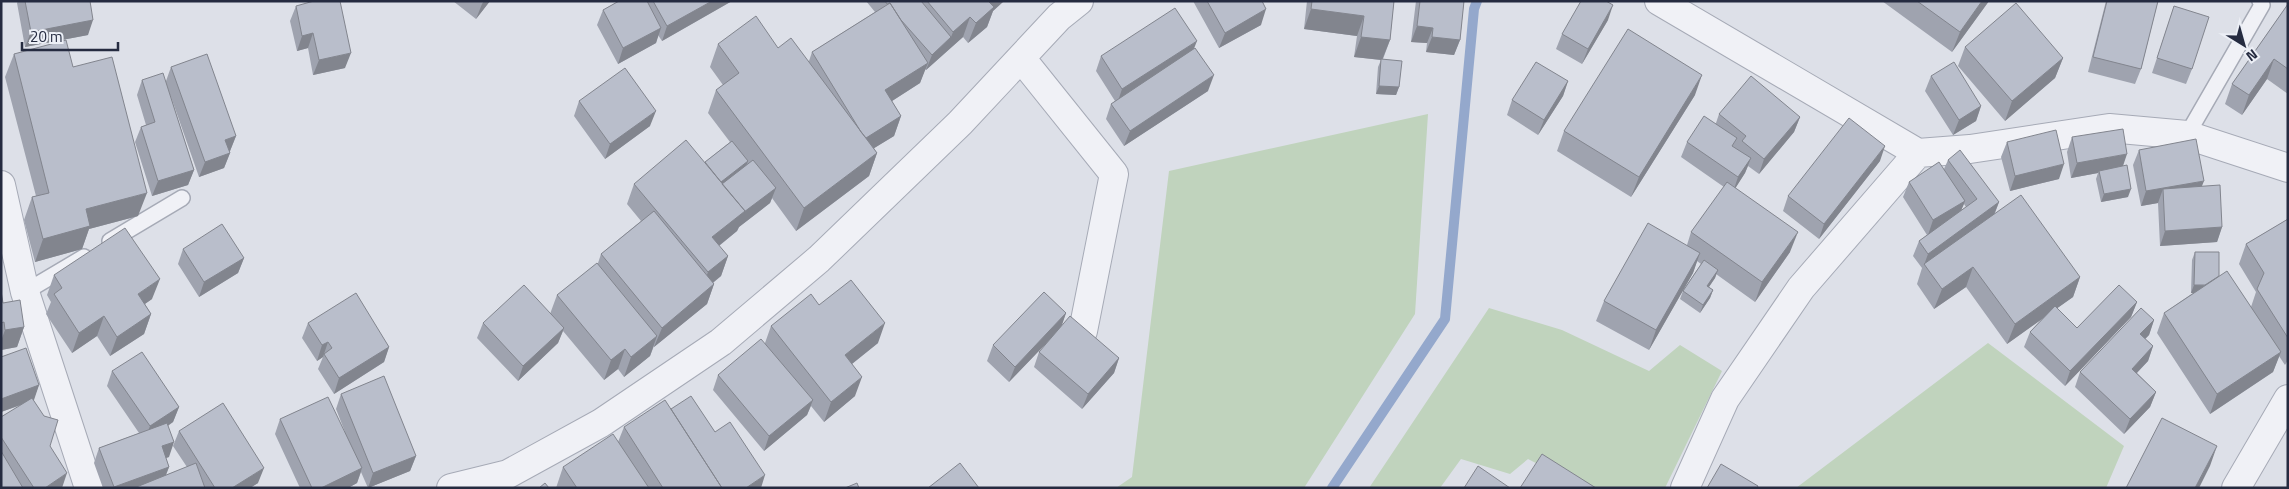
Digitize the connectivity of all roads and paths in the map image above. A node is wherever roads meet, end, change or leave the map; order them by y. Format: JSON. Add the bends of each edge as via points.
{"nodes":[{"id":1,"x":1079,"y":1,"type":"edge"},
{"id":2,"x":1659,"y":1,"type":"edge"},
{"id":3,"x":2260,"y":1,"type":"edge"},
{"id":4,"x":1021,"y":58,"type":"junction"},
{"id":5,"x":2187,"y":135,"type":"junction"},
{"id":6,"x":1918,"y":153,"type":"junction"},
{"id":7,"x":2288,"y":168,"type":"edge"},
{"id":8,"x":1,"y":185,"type":"edge"},
{"id":9,"x":182,"y":198,"type":"dead end"},
{"id":10,"x":25,"y":292,"type":"junction"},
{"id":11,"x":1083,"y":331,"type":"edge"},
{"id":12,"x":2288,"y":400,"type":"edge"},
{"id":13,"x":89,"y":488,"type":"edge"},
{"id":14,"x":451,"y":488,"type":"edge"},
{"id":15,"x":1685,"y":488,"type":"edge"},
{"id":16,"x":2236,"y":488,"type":"edge"}],
"edges":[{"from":1,"to":4,"type":"street","via":[[1059,17]]},
{"from":2,"to":6,"type":"street"},
{"from":3,"to":5,"type":"lane","via":[[2262,5]]},
{"from":4,"to":11,"type":"street","via":[[1114,174]]},
{"from":4,"to":14,"type":"street","via":[[960,124],[833,245],[721,342],[601,423],[508,474]]},
{"from":5,"to":6,"type":"street","via":[[2109,128],[1970,149]]},
{"from":5,"to":7,"type":"street"},
{"from":6,"to":15,"type":"street","via":[[1801,288],[1725,399]]},
{"from":8,"to":10,"type":"street"},
{"from":9,"to":10,"type":"lane"},
{"from":10,"to":13,"type":"street"},
{"from":12,"to":16,"type":"street"}]}
